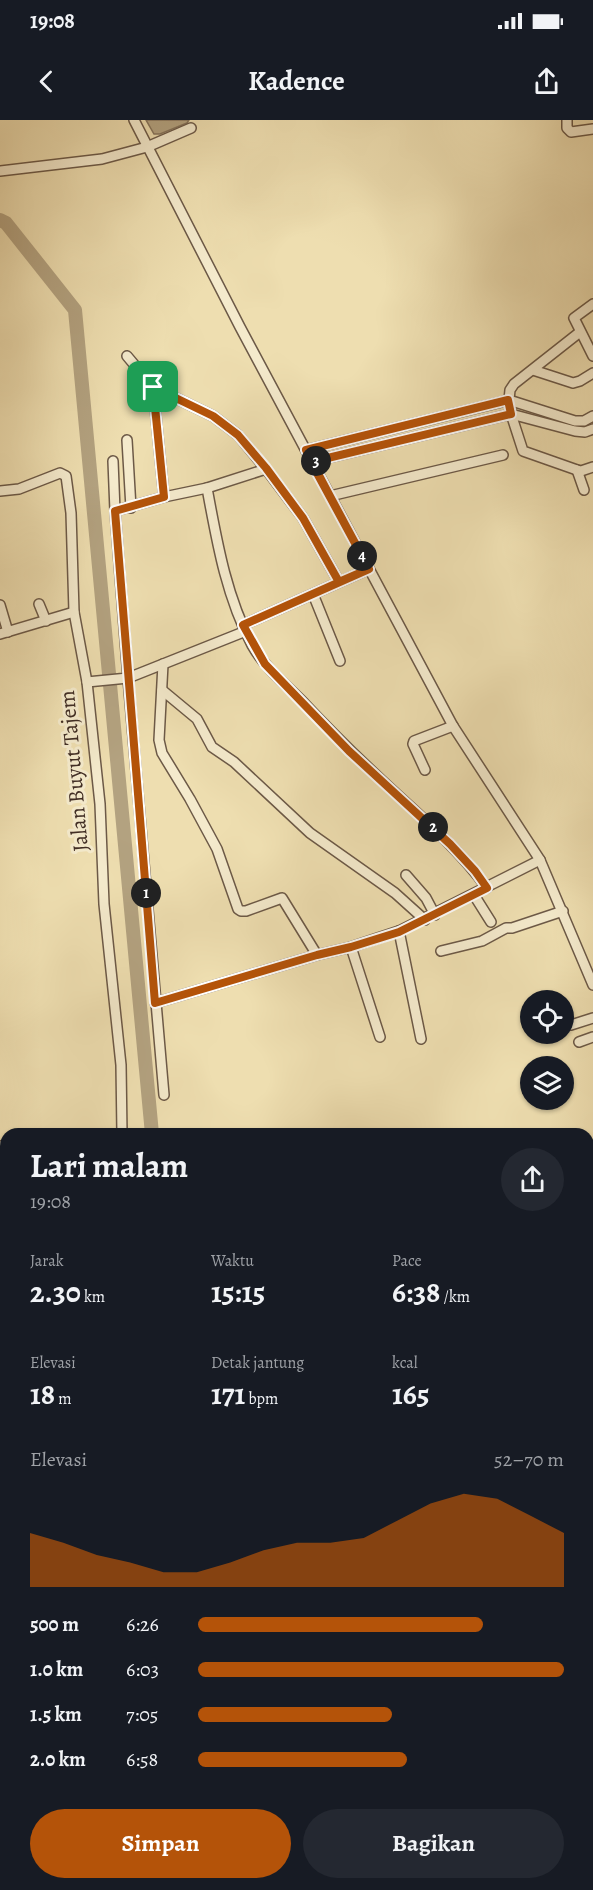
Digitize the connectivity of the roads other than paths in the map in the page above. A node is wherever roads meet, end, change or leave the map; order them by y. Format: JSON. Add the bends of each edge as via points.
{"nodes":[{"id":1,"x":134,"y":120,"type":"edge"},
{"id":2,"x":567,"y":120,"type":"edge"},
{"id":3,"x":191,"y":128,"type":"dead end"},
{"id":4,"x":593,"y":129,"type":"edge"},
{"id":5,"x":148,"y":149,"type":"junction"},
{"id":6,"x":0,"y":171,"type":"edge"},
{"id":7,"x":593,"y":304,"type":"edge"},
{"id":8,"x":580,"y":332,"type":"junction"},
{"id":9,"x":127,"y":356,"type":"dead end"},
{"id":10,"x":593,"y":356,"type":"edge"},
{"id":11,"x":533,"y":370,"type":"junction"},
{"id":12,"x":593,"y":373,"type":"edge"},
{"id":13,"x":153,"y":387,"type":"junction"},
{"id":14,"x":501,"y":401,"type":"junction"},
{"id":15,"x":504,"y":415,"type":"junction"},
{"id":16,"x":592,"y":418,"type":"edge"},
{"id":17,"x":593,"y":429,"type":"edge"},
{"id":18,"x":355,"y":438,"type":"junction"},
{"id":19,"x":127,"y":440,"type":"dead end"},
{"id":20,"x":306,"y":450,"type":"junction"},
{"id":21,"x":358,"y":450,"type":"junction"},
{"id":22,"x":503,"y":455,"type":"dead end"},
{"id":23,"x":113,"y":461,"type":"dead end"},
{"id":24,"x":311,"y":462,"type":"junction"},
{"id":25,"x":593,"y":467,"type":"edge"},
{"id":26,"x":266,"y":468,"type":"junction"},
{"id":27,"x":577,"y":470,"type":"junction"},
{"id":28,"x":207,"y":488,"type":"junction"},
{"id":29,"x":584,"y":490,"type":"dead end"},
{"id":30,"x":0,"y":491,"type":"edge"},
{"id":31,"x":330,"y":496,"type":"junction"},
{"id":32,"x":164,"y":497,"type":"junction"},
{"id":33,"x":131,"y":508,"type":"junction"},
{"id":34,"x":115,"y":511,"type":"junction"},
{"id":35,"x":370,"y":571,"type":"junction"},
{"id":36,"x":339,"y":582,"type":"junction"},
{"id":37,"x":314,"y":594,"type":"junction"},
{"id":38,"x":39,"y":604,"type":"dead end"},
{"id":39,"x":0,"y":605,"type":"edge"},
{"id":40,"x":74,"y":612,"type":"junction"},
{"id":41,"x":46,"y":621,"type":"junction"},
{"id":42,"x":244,"y":628,"type":"junction"},
{"id":43,"x":4,"y":633,"type":"edge"},
{"id":44,"x":340,"y":661,"type":"dead end"},
{"id":45,"x":162,"y":664,"type":"junction"},
{"id":46,"x":127,"y":678,"type":"junction"},
{"id":47,"x":89,"y":682,"type":"junction"},
{"id":48,"x":162,"y":690,"type":"junction"},
{"id":49,"x":453,"y":726,"type":"junction"},
{"id":50,"x":425,"y":770,"type":"dead end"},
{"id":51,"x":540,"y":860,"type":"junction"},
{"id":52,"x":406,"y":875,"type":"dead end"},
{"id":53,"x":487,"y":888,"type":"junction"},
{"id":54,"x":474,"y":895,"type":"junction"},
{"id":55,"x":563,"y":911,"type":"junction"},
{"id":56,"x":435,"y":915,"type":"junction"},
{"id":57,"x":425,"y":920,"type":"junction"},
{"id":58,"x":491,"y":922,"type":"dead end"},
{"id":59,"x":399,"y":932,"type":"junction"},
{"id":60,"x":351,"y":947,"type":"junction"},
{"id":61,"x":441,"y":951,"type":"dead end"},
{"id":62,"x":317,"y":955,"type":"junction"},
{"id":63,"x":593,"y":985,"type":"edge"},
{"id":64,"x":155,"y":1003,"type":"junction"},
{"id":65,"x":593,"y":1018,"type":"edge"},
{"id":66,"x":574,"y":1024,"type":"edge"},
{"id":67,"x":380,"y":1037,"type":"dead end"},
{"id":68,"x":593,"y":1037,"type":"edge"},
{"id":69,"x":421,"y":1039,"type":"dead end"},
{"id":70,"x":579,"y":1042,"type":"dead end"},
{"id":71,"x":164,"y":1095,"type":"dead end"},
{"id":72,"x":122,"y":1128,"type":"edge"}],
"edges":[{"from":1,"to":5,"type":"street"},
{"from":2,"to":4,"type":"street","via":[[571,132]]},
{"from":3,"to":5,"type":"street"},
{"from":5,"to":6,"type":"street","via":[[102,159]]},
{"from":5,"to":20,"type":"street"},
{"from":7,"to":8,"type":"street","via":[[574,318]]},
{"from":8,"to":10,"type":"street"},
{"from":8,"to":11,"type":"street"},
{"from":9,"to":13,"type":"street"},
{"from":11,"to":12,"type":"street","via":[[573,383]]},
{"from":11,"to":14,"type":"street","via":[[514,384]]},
{"from":13,"to":26,"type":"street","via":[[225,424]]},
{"from":13,"to":32,"type":"street"},
{"from":14,"to":15,"type":"street"},
{"from":14,"to":16,"type":"street","via":[[575,421]]},
{"from":14,"to":18,"type":"street"},
{"from":15,"to":17,"type":"street","via":[[575,431]]},
{"from":15,"to":21,"type":"street"},
{"from":15,"to":27,"type":"street","via":[[523,451]]},
{"from":18,"to":20,"type":"street"},
{"from":18,"to":21,"type":"street"},
{"from":19,"to":33,"type":"street"},
{"from":20,"to":24,"type":"street"},
{"from":21,"to":24,"type":"street"},
{"from":22,"to":31,"type":"street"},
{"from":23,"to":34,"type":"street"},
{"from":24,"to":31,"type":"street"},
{"from":25,"to":27,"type":"street"},
{"from":26,"to":28,"type":"street"},
{"from":26,"to":36,"type":"street","via":[[303,518]]},
{"from":27,"to":29,"type":"street"},
{"from":28,"to":32,"type":"street"},
{"from":28,"to":42,"type":"street","via":[[224,571]]},
{"from":30,"to":40,"type":"street","name":"Jalan Buyut Tajem","via":[[19,489],[60,472],[66,476]]},
{"from":31,"to":35,"type":"street"},
{"from":32,"to":33,"type":"street"},
{"from":33,"to":34,"type":"street"},
{"from":34,"to":46,"type":"street"},
{"from":35,"to":36,"type":"street"},
{"from":35,"to":49,"type":"street"},
{"from":36,"to":37,"type":"street"},
{"from":37,"to":42,"type":"street"},
{"from":37,"to":44,"type":"street"},
{"from":38,"to":41,"type":"street"},
{"from":39,"to":43,"type":"street"},
{"from":40,"to":41,"type":"street"},
{"from":40,"to":47,"type":"street","name":"Jalan Buyut Tajem"},
{"from":41,"to":43,"type":"street"},
{"from":42,"to":45,"type":"street"},
{"from":42,"to":53,"type":"street","via":[[265,664],[349,751],[450,844]]},
{"from":45,"to":46,"type":"street"},
{"from":45,"to":48,"type":"street"},
{"from":46,"to":47,"type":"street"},
{"from":46,"to":64,"type":"street"},
{"from":47,"to":72,"type":"street","name":"Jalan Buyut Tajem","via":[[104,904],[121,1065]]},
{"from":48,"to":57,"type":"street","via":[[197,719],[213,747],[310,833],[396,893]]},
{"from":48,"to":62,"type":"street","via":[[162,753],[217,849],[238,909],[246,911],[282,898]]},
{"from":49,"to":50,"type":"street","via":[[414,741]]},
{"from":49,"to":51,"type":"street"},
{"from":51,"to":53,"type":"street"},
{"from":51,"to":55,"type":"street"},
{"from":52,"to":56,"type":"street"},
{"from":53,"to":54,"type":"street"},
{"from":54,"to":56,"type":"street"},
{"from":54,"to":58,"type":"street"},
{"from":55,"to":61,"type":"street","via":[[506,928],[482,941]]},
{"from":55,"to":63,"type":"street"},
{"from":56,"to":57,"type":"street"},
{"from":57,"to":59,"type":"street"},
{"from":59,"to":60,"type":"street"},
{"from":59,"to":69,"type":"street"},
{"from":60,"to":62,"type":"street"},
{"from":60,"to":67,"type":"street"},
{"from":62,"to":64,"type":"street"},
{"from":64,"to":71,"type":"street"},
{"from":65,"to":66,"type":"street"},
{"from":68,"to":70,"type":"street"}]}
